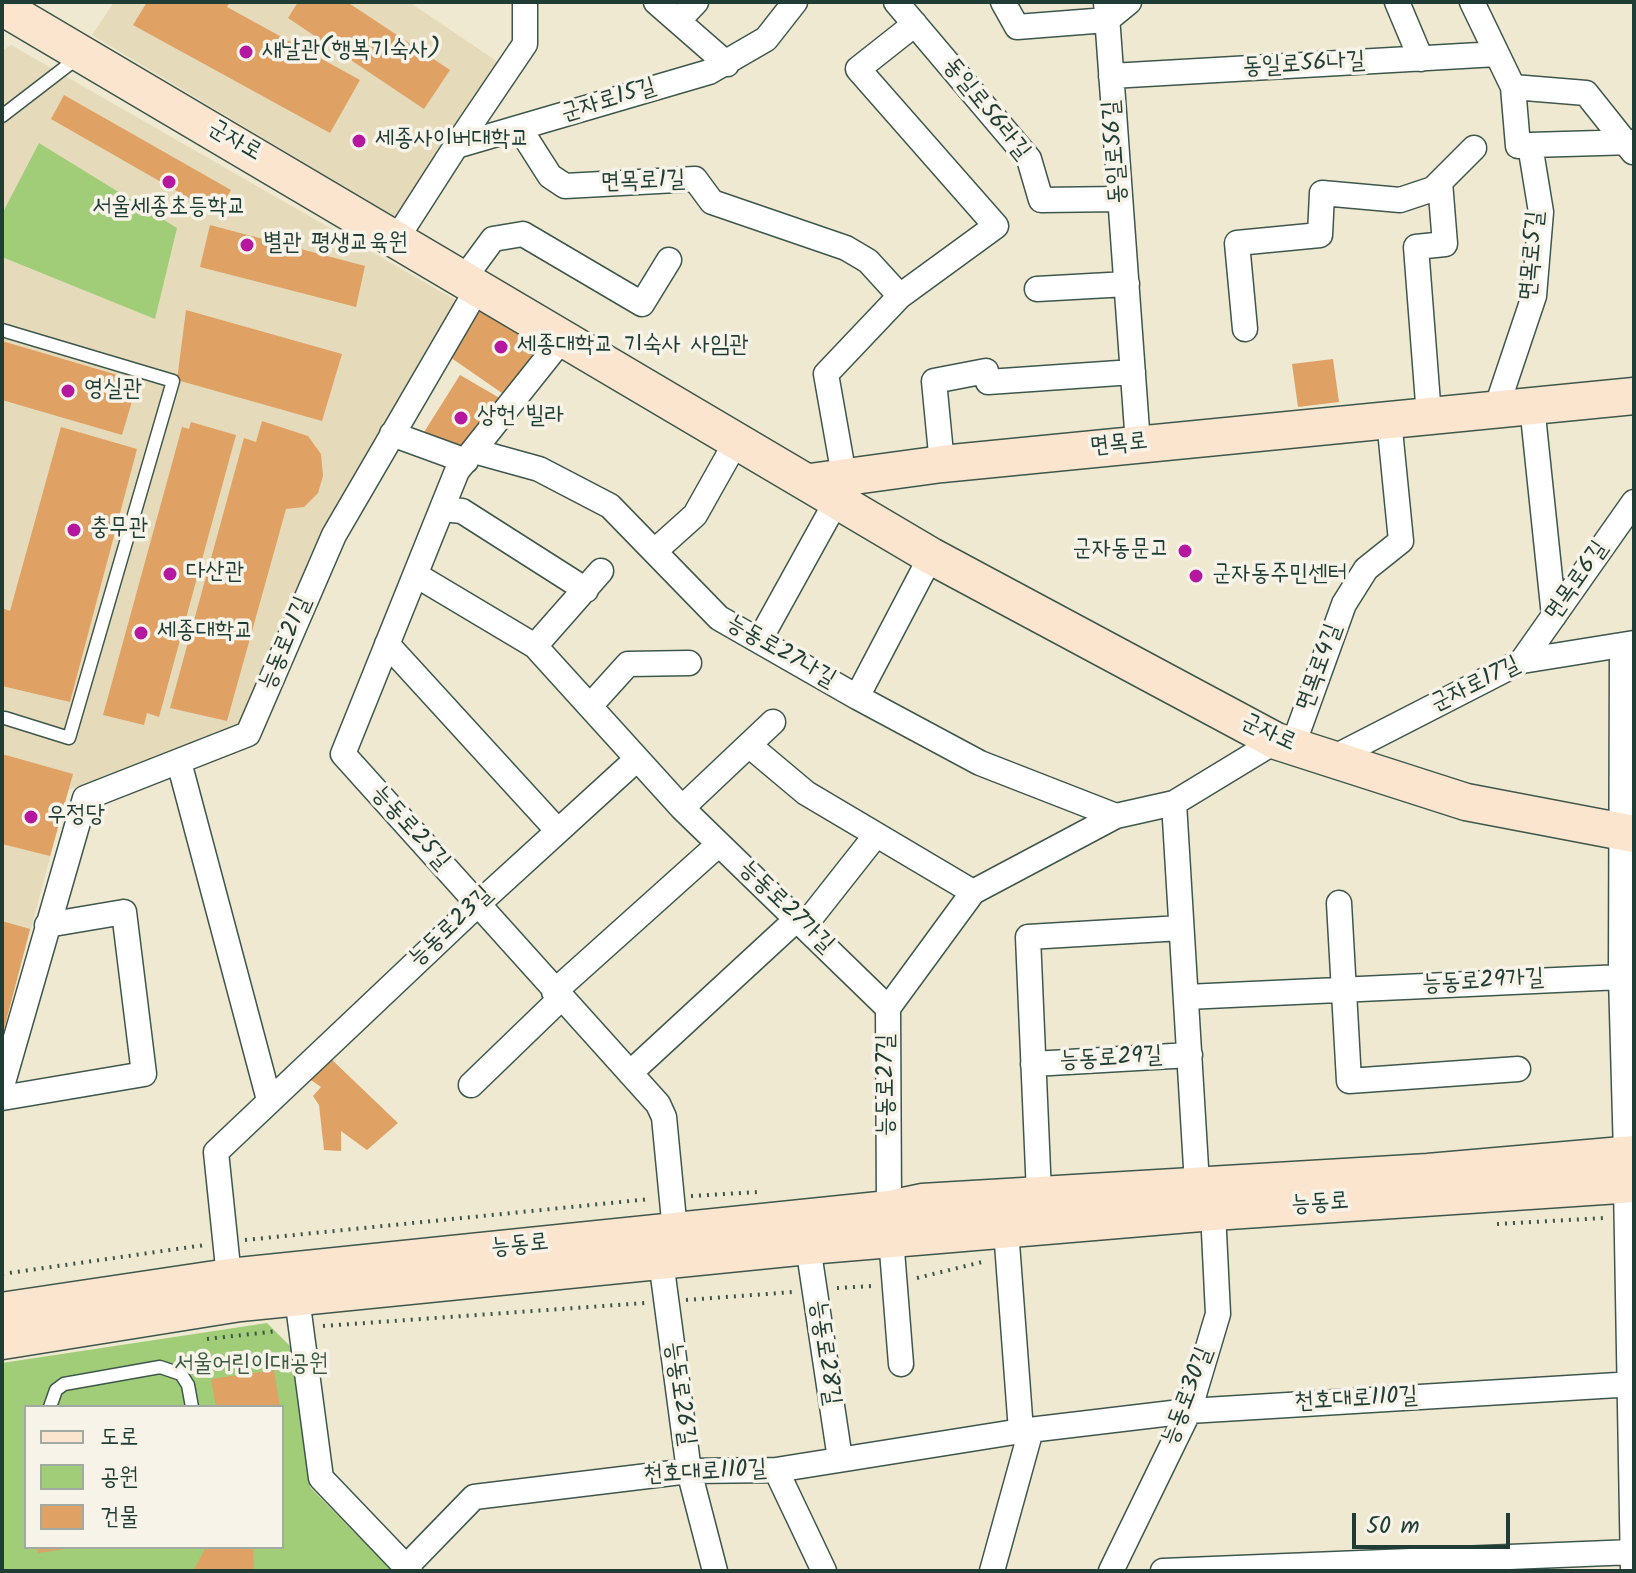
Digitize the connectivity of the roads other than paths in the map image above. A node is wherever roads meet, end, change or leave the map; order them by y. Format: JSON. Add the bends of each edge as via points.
{"nodes":[{"id":1,"x":525,"y":2,"type":"edge"},
{"id":2,"x":656,"y":2,"type":"edge"},
{"id":3,"x":696,"y":2,"type":"edge"},
{"id":4,"x":795,"y":2,"type":"edge"},
{"id":5,"x":896,"y":2,"type":"edge"},
{"id":6,"x":1003,"y":2,"type":"edge"},
{"id":7,"x":1129,"y":2,"type":"edge"},
{"id":8,"x":1397,"y":2,"type":"edge"},
{"id":9,"x":1472,"y":2,"type":"edge"},
{"id":10,"x":1107,"y":11,"type":"edge"},
{"id":11,"x":6,"y":19,"type":"edge"},
{"id":12,"x":678,"y":21,"type":"junction"},
{"id":13,"x":915,"y":24,"type":"junction"},
{"id":14,"x":82,"y":54,"type":"junction"},
{"id":15,"x":1497,"y":54,"type":"junction"},
{"id":16,"x":1421,"y":59,"type":"junction"},
{"id":17,"x":727,"y":64,"type":"junction"},
{"id":18,"x":1111,"y":76,"type":"junction"},
{"id":19,"x":1513,"y":87,"type":"junction"},
{"id":20,"x":2,"y":116,"type":"edge"},
{"id":21,"x":520,"y":129,"type":"junction"},
{"id":22,"x":1633,"y":144,"type":"edge"},
{"id":23,"x":456,"y":146,"type":"junction"},
{"id":24,"x":1524,"y":146,"type":"junction"},
{"id":25,"x":1474,"y":148,"type":"dead end"},
{"id":26,"x":1440,"y":182,"type":"junction"},
{"id":27,"x":1120,"y":199,"type":"junction"},
{"id":28,"x":397,"y":238,"type":"junction"},
{"id":29,"x":669,"y":260,"type":"dead end"},
{"id":30,"x":472,"y":282,"type":"junction"},
{"id":31,"x":1127,"y":284,"type":"junction"},
{"id":32,"x":1037,"y":289,"type":"dead end"},
{"id":33,"x":900,"y":296,"type":"junction"},
{"id":34,"x":1245,"y":329,"type":"dead end"},
{"id":35,"x":2,"y":330,"type":"edge"},
{"id":36,"x":563,"y":338,"type":"junction"},
{"id":37,"x":1133,"y":372,"type":"junction"},
{"id":38,"x":1634,"y":396,"type":"edge"},
{"id":39,"x":1532,"y":406,"type":"junction"},
{"id":40,"x":1496,"y":409,"type":"junction"},
{"id":41,"x":1429,"y":416,"type":"junction"},
{"id":42,"x":1389,"y":420,"type":"junction"},
{"id":43,"x":392,"y":434,"type":"junction"},
{"id":44,"x":736,"y":442,"type":"junction"},
{"id":45,"x":1138,"y":444,"type":"junction"},
{"id":46,"x":470,"y":456,"type":"junction"},
{"id":47,"x":942,"y":464,"type":"junction"},
{"id":48,"x":830,"y":486,"type":"junction"},
{"id":49,"x":1634,"y":502,"type":"edge"},
{"id":50,"x":442,"y":509,"type":"junction"},
{"id":51,"x":656,"y":550,"type":"junction"},
{"id":52,"x":931,"y":556,"type":"junction"},
{"id":53,"x":416,"y":575,"type":"junction"},
{"id":54,"x":1554,"y":616,"type":"junction"},
{"id":55,"x":759,"y":641,"type":"junction"},
{"id":56,"x":387,"y":644,"type":"junction"},
{"id":57,"x":1628,"y":644,"type":"edge"},
{"id":58,"x":535,"y":646,"type":"junction"},
{"id":59,"x":1522,"y":661,"type":"junction"},
{"id":60,"x":689,"y":663,"type":"dead end"},
{"id":61,"x":1628,"y":695,"type":"edge"},
{"id":62,"x":857,"y":697,"type":"junction"},
{"id":63,"x":590,"y":706,"type":"junction"},
{"id":64,"x":5,"y":718,"type":"dead end"},
{"id":65,"x":773,"y":722,"type":"dead end"},
{"id":66,"x":1284,"y":744,"type":"junction"},
{"id":67,"x":750,"y":746,"type":"junction"},
{"id":68,"x":637,"y":759,"type":"junction"},
{"id":69,"x":1329,"y":760,"type":"junction"},
{"id":70,"x":179,"y":762,"type":"junction"},
{"id":71,"x":1174,"y":803,"type":"junction"},
{"id":72,"x":682,"y":808,"type":"junction"},
{"id":73,"x":1116,"y":816,"type":"junction"},
{"id":74,"x":558,"y":831,"type":"junction"},
{"id":75,"x":1628,"y":833,"type":"edge"},
{"id":76,"x":876,"y":835,"type":"junction"},
{"id":77,"x":719,"y":844,"type":"junction"},
{"id":78,"x":973,"y":892,"type":"junction"},
{"id":79,"x":1339,"y":903,"type":"dead end"},
{"id":80,"x":477,"y":905,"type":"junction"},
{"id":81,"x":801,"y":922,"type":"junction"},
{"id":82,"x":47,"y":925,"type":"junction"},
{"id":83,"x":1181,"y":928,"type":"junction"},
{"id":84,"x":1621,"y":977,"type":"junction"},
{"id":85,"x":1344,"y":990,"type":"junction"},
{"id":86,"x":557,"y":995,"type":"junction"},
{"id":87,"x":1186,"y":997,"type":"junction"},
{"id":88,"x":888,"y":1008,"type":"junction"},
{"id":89,"x":1190,"y":1055,"type":"junction"},
{"id":90,"x":1033,"y":1064,"type":"junction"},
{"id":91,"x":1518,"y":1069,"type":"dead end"},
{"id":92,"x":630,"y":1073,"type":"junction"},
{"id":93,"x":471,"y":1085,"type":"dead end"},
{"id":94,"x":2,"y":1086,"type":"edge"},
{"id":95,"x":2,"y":1098,"type":"edge"},
{"id":96,"x":269,"y":1100,"type":"junction"},
{"id":97,"x":1630,"y":1169,"type":"edge"},
{"id":98,"x":1039,"y":1194,"type":"junction"},
{"id":99,"x":1205,"y":1198,"type":"junction"},
{"id":100,"x":890,"y":1224,"type":"junction"},
{"id":101,"x":1006,"y":1230,"type":"junction"},
{"id":102,"x":668,"y":1246,"type":"junction"},
{"id":103,"x":808,"y":1246,"type":"junction"},
{"id":104,"x":229,"y":1277,"type":"junction"},
{"id":105,"x":295,"y":1284,"type":"junction"},
{"id":106,"x":2,"y":1311,"type":"edge"},
{"id":107,"x":2,"y":1341,"type":"edge"},
{"id":108,"x":901,"y":1364,"type":"dead end"},
{"id":109,"x":1632,"y":1384,"type":"edge"},
{"id":110,"x":50,"y":1405,"type":"edge"},
{"id":111,"x":192,"y":1405,"type":"edge"},
{"id":112,"x":1189,"y":1411,"type":"junction"},
{"id":113,"x":1026,"y":1430,"type":"junction"},
{"id":114,"x":840,"y":1459,"type":"junction"},
{"id":115,"x":776,"y":1470,"type":"junction"},
{"id":116,"x":689,"y":1471,"type":"junction"},
{"id":117,"x":1633,"y":1552,"type":"edge"},
{"id":118,"x":995,"y":1562,"type":"edge"},
{"id":119,"x":408,"y":1569,"type":"edge"},
{"id":120,"x":819,"y":1569,"type":"edge"},
{"id":121,"x":1215,"y":1570,"type":"edge"},
{"id":122,"x":715,"y":1571,"type":"edge"},
{"id":123,"x":1111,"y":1571,"type":"edge"},
{"id":124,"x":1163,"y":1571,"type":"edge"},
{"id":125,"x":1633,"y":1571,"type":"edge"}],
"edges":[{"from":1,"to":23,"type":"street","via":[[525,44]]},
{"from":2,"to":12,"type":"street"},
{"from":3,"to":12,"type":"street"},
{"from":4,"to":17,"type":"street","name":"군자로15길","via":[[766,39]]},
{"from":5,"to":13,"type":"street","name":"동일로56라길"},
{"from":6,"to":10,"type":"street","via":[[1017,27]]},
{"from":7,"to":10,"type":"street"},
{"from":8,"to":16,"type":"street"},
{"from":9,"to":15,"type":"street","name":"면목로5길"},
{"from":10,"to":18,"type":"street","name":"동일로56길"},
{"from":11,"to":14,"type":"street","name":"군자로"},
{"from":12,"to":17,"type":"street"},
{"from":13,"to":27,"type":"street","name":"동일로56라길","via":[[1029,159],[1041,200]]},
{"from":13,"to":33,"type":"street","via":[[858,69],[996,226]]},
{"from":14,"to":20,"type":"lane"},
{"from":14,"to":28,"type":"street","name":"군자로"},
{"from":15,"to":16,"type":"street","name":"동일로56나길"},
{"from":15,"to":19,"type":"street","name":"면목로5길"},
{"from":16,"to":18,"type":"street","name":"동일로56나길"},
{"from":17,"to":21,"type":"street","name":"군자로15길"},
{"from":18,"to":27,"type":"street","name":"동일로56길"},
{"from":19,"to":22,"type":"street","via":[[1586,93]]},
{"from":19,"to":24,"type":"street","name":"면목로5길"},
{"from":21,"to":23,"type":"street","name":"군자로15길"},
{"from":21,"to":33,"type":"street","name":"면목로1길","via":[[550,176],[565,186],[695,179],[712,202],[846,248],[868,261]]},
{"from":22,"to":24,"type":"street"},
{"from":23,"to":28,"type":"street"},
{"from":24,"to":40,"type":"street","name":"면목로5길","via":[[1541,212],[1534,296]]},
{"from":25,"to":26,"type":"street"},
{"from":26,"to":34,"type":"street","via":[[1400,200],[1322,193],[1320,235],[1237,243]]},
{"from":26,"to":41,"type":"street","via":[[1445,244],[1416,247]]},
{"from":27,"to":31,"type":"street","name":"동일로56길"},
{"from":28,"to":30,"type":"street","name":"군자로"},
{"from":29,"to":30,"type":"street","via":[[642,304],[523,234],[493,239]]},
{"from":30,"to":36,"type":"street","name":"군자로"},
{"from":30,"to":43,"type":"street","name":"능동로21길"},
{"from":31,"to":32,"type":"street"},
{"from":31,"to":37,"type":"street","name":"동일로56길"},
{"from":33,"to":48,"type":"street","via":[[826,374]]},
{"from":35,"to":64,"type":"lane","via":[[173,381],[69,738]]},
{"from":36,"to":44,"type":"street","name":"군자로"},
{"from":36,"to":46,"type":"street","name":"능동로25길"},
{"from":37,"to":45,"type":"street","name":"동일로56길"},
{"from":37,"to":47,"type":"street","via":[[988,382],[986,371],[934,381]]},
{"from":38,"to":39,"type":"street","name":"면목로"},
{"from":39,"to":40,"type":"street","name":"면목로"},
{"from":39,"to":54,"type":"street"},
{"from":40,"to":41,"type":"street","name":"면목로"},
{"from":41,"to":42,"type":"street","name":"면목로"},
{"from":42,"to":45,"type":"street","name":"면목로"},
{"from":42,"to":66,"type":"street","name":"면목로4길","via":[[1401,541],[1366,569],[1344,604]]},
{"from":43,"to":46,"type":"street","name":"능동로27나길"},
{"from":43,"to":70,"type":"street","name":"능동로21길","via":[[334,535],[248,734]]},
{"from":44,"to":48,"type":"street","name":"군자로"},
{"from":44,"to":51,"type":"street","via":[[695,515]]},
{"from":45,"to":47,"type":"street","name":"면목로"},
{"from":46,"to":50,"type":"street","name":"능동로25길","via":[[457,471]]},
{"from":46,"to":51,"type":"street","name":"능동로27나길","via":[[539,469],[610,506]]},
{"from":47,"to":48,"type":"street","name":"면목로"},
{"from":48,"to":52,"type":"street","name":"군자로"},
{"from":48,"to":55,"type":"street"},
{"from":49,"to":54,"type":"street","name":"면목로6길"},
{"from":50,"to":53,"type":"street","name":"능동로25길"},
{"from":50,"to":58,"type":"street","via":[[462,511],[593,580]]},
{"from":51,"to":55,"type":"street","name":"능동로27나길","via":[[719,618]]},
{"from":52,"to":62,"type":"street"},
{"from":52,"to":66,"type":"street","name":"군자로"},
{"from":53,"to":56,"type":"street","name":"능동로25길"},
{"from":53,"to":58,"type":"street","name":"능동로27가길"},
{"from":54,"to":59,"type":"street","name":"면목로6길"},
{"from":55,"to":62,"type":"street","name":"능동로27나길"},
{"from":56,"to":74,"type":"street"},
{"from":56,"to":80,"type":"street","name":"능동로25길","via":[[343,754]]},
{"from":57,"to":59,"type":"street","name":"군자로17길"},
{"from":57,"to":61,"type":"street"},
{"from":58,"to":63,"type":"street","name":"능동로27가길"},
{"from":59,"to":69,"type":"street","name":"군자로17길"},
{"from":60,"to":63,"type":"street","via":[[628,664]]},
{"from":61,"to":75,"type":"street"},
{"from":62,"to":73,"type":"street","name":"능동로27나길","via":[[980,763]]},
{"from":63,"to":68,"type":"street","name":"능동로27가길"},
{"from":65,"to":67,"type":"street"},
{"from":66,"to":69,"type":"street","name":"군자로"},
{"from":66,"to":71,"type":"street","name":"능동로27길"},
{"from":67,"to":72,"type":"street"},
{"from":67,"to":76,"type":"street","via":[[806,793]]},
{"from":68,"to":72,"type":"street","name":"능동로27가길"},
{"from":68,"to":74,"type":"street","name":"능동로23길"},
{"from":69,"to":75,"type":"street","name":"군자로","via":[[1466,802]]},
{"from":70,"to":82,"type":"street","name":"능동로21길","via":[[85,798]]},
{"from":70,"to":96,"type":"street"},
{"from":71,"to":73,"type":"street","name":"능동로27길"},
{"from":71,"to":83,"type":"street","name":"능동로29길"},
{"from":72,"to":77,"type":"street","name":"능동로27가길"},
{"from":73,"to":78,"type":"street","name":"능동로27길"},
{"from":74,"to":80,"type":"street","name":"능동로23길"},
{"from":75,"to":84,"type":"street"},
{"from":76,"to":78,"type":"street"},
{"from":76,"to":81,"type":"street"},
{"from":77,"to":81,"type":"street","name":"능동로27가길"},
{"from":77,"to":86,"type":"street"},
{"from":78,"to":88,"type":"street","name":"능동로27길"},
{"from":79,"to":85,"type":"street"},
{"from":80,"to":86,"type":"street","name":"능동로25길"},
{"from":80,"to":96,"type":"street","name":"능동로23길"},
{"from":81,"to":88,"type":"street","name":"능동로27가길"},
{"from":81,"to":92,"type":"street"},
{"from":82,"to":94,"type":"street","name":"능동로21길"},
{"from":82,"to":95,"type":"street","via":[[124,912],[144,1074]]},
{"from":83,"to":87,"type":"street","name":"능동로29길"},
{"from":83,"to":90,"type":"street","via":[[1028,937]]},
{"from":84,"to":85,"type":"street","name":"능동로29가길"},
{"from":84,"to":97,"type":"street"},
{"from":85,"to":87,"type":"street","name":"능동로29가길"},
{"from":85,"to":91,"type":"street","via":[[1349,1081]]},
{"from":86,"to":92,"type":"street","name":"능동로25길"},
{"from":86,"to":93,"type":"street"},
{"from":87,"to":89,"type":"street","name":"능동로29길"},
{"from":88,"to":100,"type":"street","name":"능동로27길"},
{"from":89,"to":90,"type":"street","name":"능동로29길"},
{"from":89,"to":99,"type":"street","name":"능동로29길"},
{"from":90,"to":98,"type":"street"},
{"from":92,"to":102,"type":"street","name":"능동로25길","via":[[664,1117]]},
{"from":96,"to":104,"type":"street","name":"능동로23길","via":[[216,1152]]},
{"from":97,"to":99,"type":"street","name":"능동로","via":[[1428,1172]]},
{"from":97,"to":109,"type":"street"},
{"from":98,"to":99,"type":"street","name":"능동로"},
{"from":98,"to":100,"type":"street","name":"능동로","via":[[922,1202]]},
{"from":99,"to":101,"type":"street","name":"능동로"},
{"from":99,"to":112,"type":"street","name":"능동로30길","via":[[1218,1314]]},
{"from":100,"to":101,"type":"street","name":"능동로"},
{"from":100,"to":102,"type":"street","name":"능동로"},
{"from":100,"to":103,"type":"street","name":"능동로"},
{"from":100,"to":108,"type":"street"},
{"from":101,"to":113,"type":"street"},
{"from":102,"to":103,"type":"street","name":"능동로"},
{"from":102,"to":105,"type":"street","name":"능동로"},
{"from":102,"to":116,"type":"street","name":"능동로26길"},
{"from":103,"to":114,"type":"street","name":"능동로28길"},
{"from":104,"to":105,"type":"street","name":"능동로"},
{"from":104,"to":106,"type":"street","name":"능동로"},
{"from":105,"to":107,"type":"street","name":"능동로","via":[[188,1311]]},
{"from":105,"to":119,"type":"street","via":[[321,1478]]},
{"from":109,"to":112,"type":"street","name":"천호대로110길"},
{"from":109,"to":117,"type":"street"},
{"from":110,"to":111,"type":"lane","via":[[64,1384],[160,1367],[181,1374]]},
{"from":112,"to":113,"type":"street","name":"천호대로110길"},
{"from":112,"to":123,"type":"street","name":"능동로30길"},
{"from":113,"to":114,"type":"street","name":"천호대로110길"},
{"from":113,"to":118,"type":"street"},
{"from":114,"to":115,"type":"street","name":"천호대로110길"},
{"from":115,"to":116,"type":"street","name":"천호대로110길"},
{"from":115,"to":120,"type":"street"},
{"from":116,"to":119,"type":"street","name":"천호대로110길","via":[[474,1497]]},
{"from":116,"to":122,"type":"street","name":"능동로26길"},
{"from":117,"to":121,"type":"street"},
{"from":117,"to":125,"type":"street"},
{"from":121,"to":124,"type":"street"}]}
